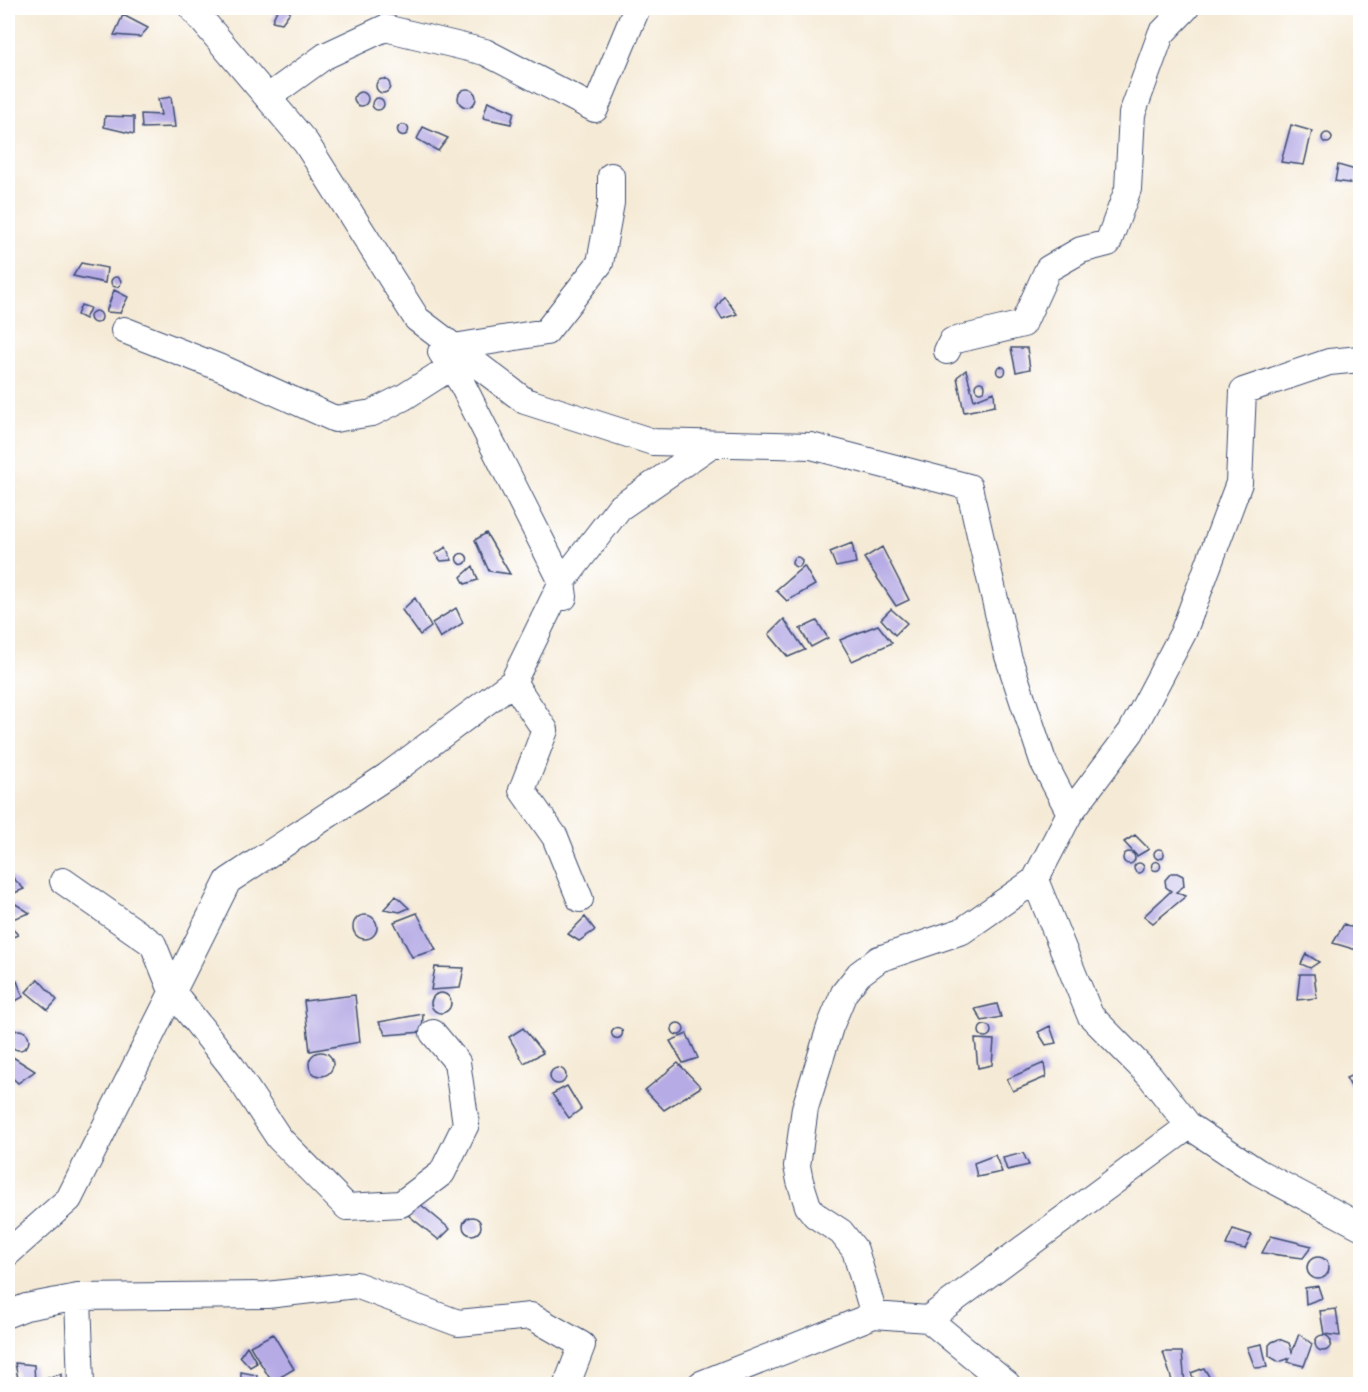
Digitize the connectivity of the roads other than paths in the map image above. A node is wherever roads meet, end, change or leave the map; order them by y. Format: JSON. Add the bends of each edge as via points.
{"nodes":[{"id":1,"x":192,"y":8,"type":"edge"},
{"id":2,"x":637,"y":8,"type":"edge"},
{"id":3,"x":1186,"y":8,"type":"edge"},
{"id":4,"x":268,"y":97,"type":"junction"},
{"id":5,"x":611,"y":177,"type":"dead end"},
{"id":6,"x":124,"y":330,"type":"dead end"},
{"id":7,"x":946,"y":351,"type":"dead end"},
{"id":8,"x":452,"y":357,"type":"junction"},
{"id":9,"x":1360,"y":359,"type":"edge"},
{"id":10,"x":712,"y":444,"type":"junction"},
{"id":11,"x":563,"y":593,"type":"junction"},
{"id":12,"x":513,"y":682,"type":"junction"},
{"id":13,"x":1070,"y":813,"type":"junction"},
{"id":14,"x":63,"y":880,"type":"dead end"},
{"id":15,"x":1035,"y":880,"type":"junction"},
{"id":16,"x":580,"y":899,"type":"dead end"},
{"id":17,"x":172,"y":991,"type":"junction"},
{"id":18,"x":433,"y":1033,"type":"dead end"},
{"id":19,"x":1189,"y":1126,"type":"junction"},
{"id":20,"x":1360,"y":1226,"type":"edge"},
{"id":21,"x":8,"y":1253,"type":"edge"},
{"id":22,"x":78,"y":1297,"type":"junction"},
{"id":23,"x":8,"y":1314,"type":"edge"},
{"id":24,"x":874,"y":1315,"type":"junction"},
{"id":25,"x":928,"y":1319,"type":"junction"},
{"id":26,"x":81,"y":1384,"type":"edge"},
{"id":27,"x":567,"y":1384,"type":"edge"},
{"id":28,"x":700,"y":1384,"type":"edge"},
{"id":29,"x":1007,"y":1384,"type":"edge"}],
"edges":[{"from":1,"to":4,"type":"street"},
{"from":2,"to":4,"type":"street","via":[[595,109],[485,52],[385,28],[325,56]]},
{"from":3,"to":7,"type":"street","via":[[1161,34],[1132,114],[1128,189],[1108,243],[1081,250],[1048,269],[1023,324],[952,340]]},
{"from":4,"to":8,"type":"street","via":[[306,144],[417,319]]},
{"from":5,"to":8,"type":"street","via":[[611,203],[600,263],[546,332]]},
{"from":6,"to":8,"type":"street","via":[[335,419],[372,413],[404,397]]},
{"from":8,"to":10,"type":"street","via":[[525,401],[653,442]]},
{"from":8,"to":11,"type":"street"},
{"from":9,"to":13,"type":"street","via":[[1329,362],[1243,391],[1239,483],[1183,633],[1131,732]]},
{"from":10,"to":11,"type":"street","via":[[619,508]]},
{"from":10,"to":13,"type":"street","via":[[811,447],[969,487],[1008,656],[1043,761]]},
{"from":11,"to":12,"type":"street"},
{"from":12,"to":16,"type":"street","via":[[544,730],[522,790],[555,837]]},
{"from":12,"to":17,"type":"street","via":[[387,776],[228,881]]},
{"from":13,"to":15,"type":"street"},
{"from":14,"to":17,"type":"street","via":[[153,944]]},
{"from":15,"to":19,"type":"street","via":[[1089,1015],[1150,1076]]},
{"from":15,"to":24,"type":"street","via":[[962,931],[879,959],[859,974],[844,993],[830,1027],[806,1108],[797,1166],[808,1206],[842,1232],[855,1250]]},
{"from":17,"to":18,"type":"street","via":[[232,1066],[279,1138],[347,1207],[400,1204],[442,1173],[466,1124],[458,1062]]},
{"from":17,"to":21,"type":"street","via":[[69,1198]]},
{"from":19,"to":20,"type":"street","via":[[1258,1172]]},
{"from":19,"to":25,"type":"street"},
{"from":22,"to":23,"type":"street"},
{"from":22,"to":26,"type":"street"},
{"from":22,"to":27,"type":"street","via":[[267,1295],[356,1285],[458,1323],[531,1316],[582,1345]]},
{"from":24,"to":25,"type":"street"},
{"from":24,"to":28,"type":"street"},
{"from":25,"to":29,"type":"street"}]}
